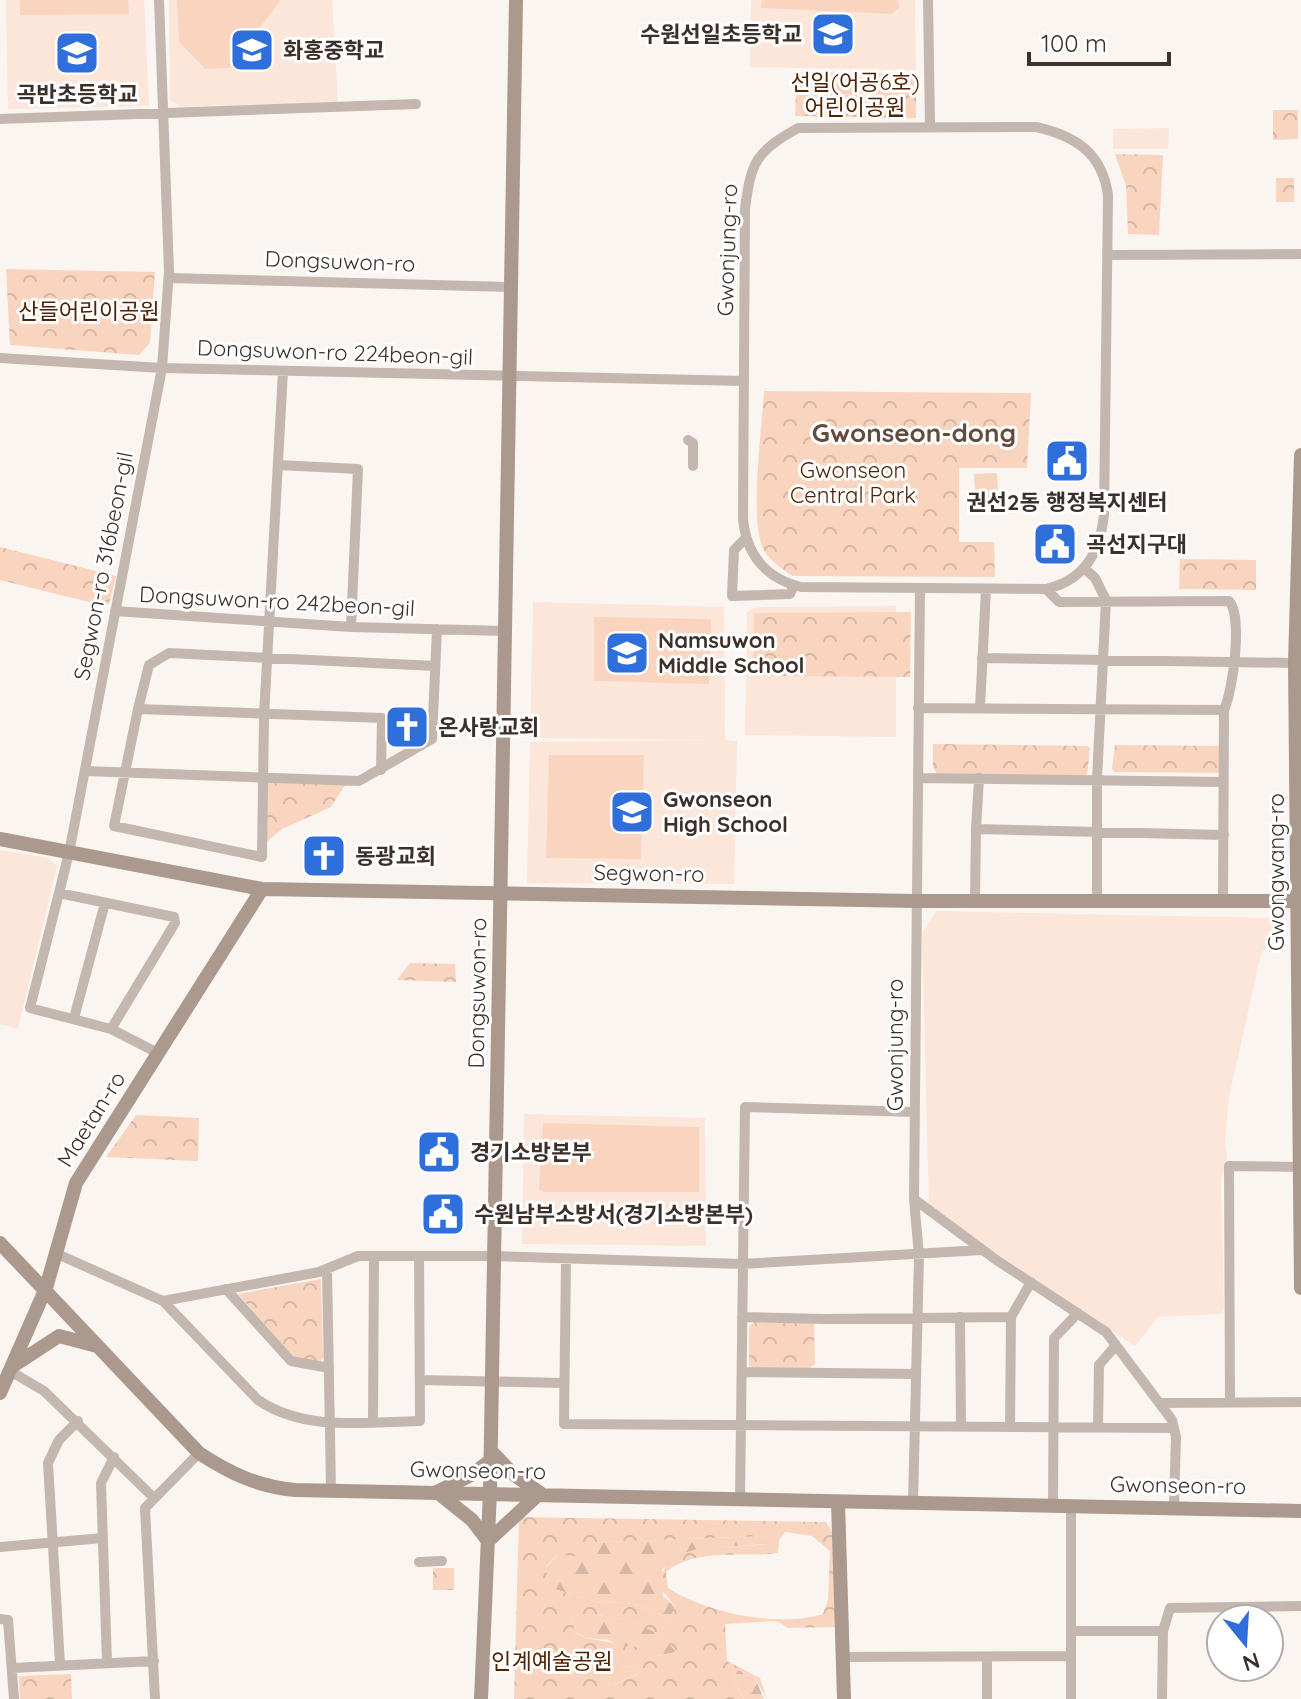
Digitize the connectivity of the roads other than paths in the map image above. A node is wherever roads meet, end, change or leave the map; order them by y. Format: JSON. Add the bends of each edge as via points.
{"nodes":[{"id":1,"x":159,"y":0,"type":"edge"},
{"id":2,"x":516,"y":0,"type":"edge"},
{"id":3,"x":928,"y":0,"type":"edge"},
{"id":4,"x":416,"y":104,"type":"dead end"},
{"id":5,"x":164,"y":111,"type":"junction"},
{"id":6,"x":0,"y":119,"type":"edge"},
{"id":7,"x":930,"y":126,"type":"junction"},
{"id":8,"x":1301,"y":254,"type":"edge"},
{"id":9,"x":1108,"y":255,"type":"junction"},
{"id":10,"x":169,"y":278,"type":"junction"},
{"id":11,"x":510,"y":287,"type":"junction"},
{"id":12,"x":0,"y":358,"type":"edge"},
{"id":13,"x":162,"y":368,"type":"junction"},
{"id":14,"x":283,"y":371,"type":"junction"},
{"id":15,"x":508,"y":377,"type":"junction"},
{"id":16,"x":744,"y":381,"type":"junction"},
{"id":17,"x":688,"y":440,"type":"dead end"},
{"id":18,"x":1301,"y":455,"type":"edge"},
{"id":19,"x":278,"y":465,"type":"junction"},
{"id":20,"x":693,"y":466,"type":"dead end"},
{"id":21,"x":745,"y":539,"type":"junction"},
{"id":22,"x":1084,"y":568,"type":"junction"},
{"id":23,"x":794,"y":585,"type":"junction"},
{"id":24,"x":920,"y":588,"type":"junction"},
{"id":25,"x":986,"y":589,"type":"junction"},
{"id":26,"x":1046,"y":589,"type":"junction"},
{"id":27,"x":1106,"y":600,"type":"junction"},
{"id":28,"x":115,"y":611,"type":"junction"},
{"id":29,"x":269,"y":622,"type":"junction"},
{"id":30,"x":351,"y":627,"type":"junction"},
{"id":31,"x":437,"y":629,"type":"junction"},
{"id":32,"x":505,"y":631,"type":"junction"},
{"id":33,"x":267,"y":658,"type":"junction"},
{"id":34,"x":982,"y":658,"type":"junction"},
{"id":35,"x":1105,"y":659,"type":"junction"},
{"id":36,"x":1233,"y":661,"type":"junction"},
{"id":37,"x":1295,"y":663,"type":"junction"},
{"id":38,"x":435,"y":666,"type":"junction"},
{"id":39,"x":918,"y":708,"type":"junction"},
{"id":40,"x":980,"y":708,"type":"junction"},
{"id":41,"x":138,"y":709,"type":"junction"},
{"id":42,"x":1102,"y":710,"type":"junction"},
{"id":43,"x":1224,"y":710,"type":"junction"},
{"id":44,"x":264,"y":716,"type":"junction"},
{"id":45,"x":381,"y":770,"type":"junction"},
{"id":46,"x":85,"y":771,"type":"junction"},
{"id":47,"x":124,"y":772,"type":"junction"},
{"id":48,"x":263,"y":776,"type":"junction"},
{"id":49,"x":918,"y":778,"type":"junction"},
{"id":50,"x":979,"y":778,"type":"junction"},
{"id":51,"x":1097,"y":779,"type":"junction"},
{"id":52,"x":1223,"y":782,"type":"junction"},
{"id":53,"x":1299,"y":826,"type":"edge"},
{"id":54,"x":976,"y":829,"type":"junction"},
{"id":55,"x":1097,"y":832,"type":"junction"},
{"id":56,"x":1224,"y":835,"type":"junction"},
{"id":57,"x":0,"y":839,"type":"edge"},
{"id":58,"x":69,"y":853,"type":"junction"},
{"id":59,"x":262,"y":889,"type":"junction"},
{"id":60,"x":59,"y":893,"type":"junction"},
{"id":61,"x":501,"y":893,"type":"junction"},
{"id":62,"x":916,"y":901,"type":"junction"},
{"id":63,"x":975,"y":901,"type":"junction"},
{"id":64,"x":1097,"y":901,"type":"junction"},
{"id":65,"x":1223,"y":901,"type":"junction"},
{"id":66,"x":1300,"y":901,"type":"edge"},
{"id":67,"x":105,"y":903,"type":"junction"},
{"id":68,"x":74,"y":1018,"type":"junction"},
{"id":69,"x":111,"y":1029,"type":"junction"},
{"id":70,"x":158,"y":1053,"type":"junction"},
{"id":71,"x":915,"y":1112,"type":"junction"},
{"id":72,"x":1300,"y":1167,"type":"edge"},
{"id":73,"x":914,"y":1199,"type":"junction"},
{"id":74,"x":0,"y":1243,"type":"edge"},
{"id":75,"x":982,"y":1250,"type":"junction"},
{"id":76,"x":55,"y":1253,"type":"junction"},
{"id":77,"x":374,"y":1256,"type":"junction"},
{"id":78,"x":419,"y":1256,"type":"junction"},
{"id":79,"x":494,"y":1256,"type":"junction"},
{"id":80,"x":919,"y":1256,"type":"junction"},
{"id":81,"x":566,"y":1260,"type":"junction"},
{"id":82,"x":742,"y":1264,"type":"junction"},
{"id":83,"x":327,"y":1269,"type":"junction"},
{"id":84,"x":1031,"y":1282,"type":"junction"},
{"id":85,"x":46,"y":1288,"type":"junction"},
{"id":86,"x":1301,"y":1288,"type":"edge"},
{"id":87,"x":226,"y":1289,"type":"junction"},
{"id":88,"x":163,"y":1301,"type":"junction"},
{"id":89,"x":1078,"y":1313,"type":"junction"},
{"id":90,"x":742,"y":1317,"type":"junction"},
{"id":91,"x":960,"y":1317,"type":"junction"},
{"id":92,"x":1011,"y":1317,"type":"junction"},
{"id":93,"x":917,"y":1319,"type":"junction"},
{"id":94,"x":1116,"y":1345,"type":"junction"},
{"id":95,"x":101,"y":1348,"type":"junction"},
{"id":96,"x":329,"y":1368,"type":"junction"},
{"id":97,"x":12,"y":1369,"type":"junction"},
{"id":98,"x":743,"y":1372,"type":"junction"},
{"id":99,"x":916,"y":1374,"type":"junction"},
{"id":100,"x":420,"y":1380,"type":"junction"},
{"id":101,"x":492,"y":1381,"type":"junction"},
{"id":102,"x":564,"y":1383,"type":"junction"},
{"id":103,"x":0,"y":1393,"type":"edge"},
{"id":104,"x":1301,"y":1402,"type":"edge"},
{"id":105,"x":1160,"y":1403,"type":"junction"},
{"id":106,"x":1230,"y":1403,"type":"junction"},
{"id":107,"x":78,"y":1421,"type":"junction"},
{"id":108,"x":329,"y":1422,"type":"junction"},
{"id":109,"x":373,"y":1422,"type":"junction"},
{"id":110,"x":741,"y":1427,"type":"junction"},
{"id":111,"x":961,"y":1427,"type":"junction"},
{"id":112,"x":1010,"y":1427,"type":"junction"},
{"id":113,"x":1054,"y":1427,"type":"junction"},
{"id":114,"x":917,"y":1428,"type":"junction"},
{"id":115,"x":1098,"y":1428,"type":"junction"},
{"id":116,"x":1174,"y":1428,"type":"junction"},
{"id":117,"x":199,"y":1453,"type":"junction"},
{"id":118,"x":491,"y":1455,"type":"junction"},
{"id":119,"x":114,"y":1457,"type":"junction"},
{"id":120,"x":331,"y":1490,"type":"junction"},
{"id":121,"x":490,"y":1491,"type":"junction"},
{"id":122,"x":437,"y":1492,"type":"junction"},
{"id":123,"x":540,"y":1493,"type":"junction"},
{"id":124,"x":154,"y":1498,"type":"junction"},
{"id":125,"x":740,"y":1499,"type":"junction"},
{"id":126,"x":838,"y":1502,"type":"junction"},
{"id":127,"x":913,"y":1503,"type":"junction"},
{"id":128,"x":1053,"y":1505,"type":"junction"},
{"id":129,"x":1071,"y":1505,"type":"junction"},
{"id":130,"x":1174,"y":1507,"type":"junction"},
{"id":131,"x":1301,"y":1511,"type":"edge"},
{"id":132,"x":103,"y":1538,"type":"junction"},
{"id":133,"x":488,"y":1541,"type":"junction"},
{"id":134,"x":54,"y":1543,"type":"junction"},
{"id":135,"x":0,"y":1547,"type":"edge"},
{"id":136,"x":442,"y":1561,"type":"dead end"},
{"id":137,"x":419,"y":1562,"type":"dead end"},
{"id":138,"x":1301,"y":1606,"type":"edge"},
{"id":139,"x":0,"y":1619,"type":"edge"},
{"id":140,"x":1071,"y":1631,"type":"junction"},
{"id":141,"x":1163,"y":1631,"type":"junction"},
{"id":142,"x":1071,"y":1656,"type":"junction"},
{"id":143,"x":843,"y":1657,"type":"junction"},
{"id":144,"x":987,"y":1657,"type":"junction"},
{"id":145,"x":154,"y":1661,"type":"junction"},
{"id":146,"x":107,"y":1662,"type":"junction"},
{"id":147,"x":60,"y":1664,"type":"junction"},
{"id":148,"x":12,"y":1668,"type":"junction"},
{"id":149,"x":14,"y":1699,"type":"edge"},
{"id":150,"x":155,"y":1699,"type":"edge"},
{"id":151,"x":481,"y":1699,"type":"edge"},
{"id":152,"x":844,"y":1699,"type":"edge"},
{"id":153,"x":987,"y":1699,"type":"edge"},
{"id":154,"x":1071,"y":1699,"type":"edge"},
{"id":155,"x":1162,"y":1699,"type":"edge"}],
"edges":[{"from":1,"to":5,"type":"street","name":"Segwon-ro 316beon-gil"},
{"from":2,"to":11,"type":"street","name":"Dongsuwon-ro"},
{"from":3,"to":7,"type":"street"},
{"from":4,"to":5,"type":"street"},
{"from":5,"to":6,"type":"street"},
{"from":5,"to":10,"type":"street","name":"Segwon-ro 316beon-gil"},
{"from":7,"to":9,"type":"street","name":"Gwonjung-ro","via":[[1036,127],[1080,142],[1105,178]]},
{"from":7,"to":16,"type":"street","name":"Gwonjung-ro","via":[[798,128],[766,146],[754,160],[745,209]]},
{"from":8,"to":9,"type":"street"},
{"from":9,"to":22,"type":"street","name":"Gwonjung-ro","via":[[1104,515],[1102,539]]},
{"from":10,"to":11,"type":"street","name":"Dongsuwon-ro"},
{"from":10,"to":13,"type":"street","name":"Segwon-ro 316beon-gil"},
{"from":11,"to":15,"type":"street","name":"Dongsuwon-ro"},
{"from":12,"to":13,"type":"street","name":"Dongsuwon-ro 224beon-gil"},
{"from":13,"to":14,"type":"street","name":"Dongsuwon-ro 224beon-gil"},
{"from":13,"to":28,"type":"street","name":"Segwon-ro 316beon-gil"},
{"from":14,"to":15,"type":"street","name":"Dongsuwon-ro 224beon-gil"},
{"from":14,"to":19,"type":"street"},
{"from":15,"to":16,"type":"street","name":"Dongsuwon-ro 224beon-gil"},
{"from":15,"to":32,"type":"street","name":"Dongsuwon-ro"},
{"from":16,"to":21,"type":"street","name":"Gwonjung-ro"},
{"from":17,"to":20,"type":"street","via":[[693,443]]},
{"from":18,"to":37,"type":"street","name":"Gwongwang-ro"},
{"from":19,"to":29,"type":"street"},
{"from":19,"to":30,"type":"street","via":[[358,469]]},
{"from":21,"to":23,"type":"street","via":[[763,568]]},
{"from":21,"to":23,"type":"street","name":"Gwonjung-ro","via":[[734,550],[732,596],[790,594]]},
{"from":22,"to":26,"type":"street"},
{"from":22,"to":27,"type":"street"},
{"from":23,"to":24,"type":"street"},
{"from":24,"to":25,"type":"street"},
{"from":24,"to":39,"type":"street","name":"Gwonjung-ro"},
{"from":25,"to":26,"type":"street"},
{"from":25,"to":34,"type":"street"},
{"from":26,"to":27,"type":"street","via":[[1059,602]]},
{"from":27,"to":35,"type":"street"},
{"from":27,"to":36,"type":"street","via":[[1229,601],[1235,615]]},
{"from":28,"to":29,"type":"street","name":"Dongsuwon-ro 242beon-gil"},
{"from":28,"to":46,"type":"street","name":"Segwon-ro 316beon-gil"},
{"from":29,"to":30,"type":"street","name":"Dongsuwon-ro 242beon-gil"},
{"from":29,"to":33,"type":"street"},
{"from":30,"to":31,"type":"street","name":"Dongsuwon-ro 242beon-gil"},
{"from":31,"to":32,"type":"street","name":"Dongsuwon-ro 242beon-gil"},
{"from":31,"to":38,"type":"street","name":"Dongsuwon-ro 242beon-gil"},
{"from":32,"to":61,"type":"street","name":"Dongsuwon-ro"},
{"from":33,"to":38,"type":"street"},
{"from":33,"to":41,"type":"street","via":[[169,653],[149,665]]},
{"from":33,"to":44,"type":"street"},
{"from":34,"to":35,"type":"street"},
{"from":34,"to":40,"type":"street"},
{"from":35,"to":36,"type":"street"},
{"from":35,"to":42,"type":"street"},
{"from":36,"to":37,"type":"street"},
{"from":36,"to":43,"type":"street","via":[[1233,691]]},
{"from":37,"to":53,"type":"street","name":"Gwongwang-ro"},
{"from":38,"to":45,"type":"street","name":"Dongsuwon-ro 242beon-gil","via":[[432,739]]},
{"from":39,"to":40,"type":"street"},
{"from":39,"to":49,"type":"street","name":"Gwonjung-ro"},
{"from":40,"to":42,"type":"street"},
{"from":41,"to":44,"type":"street"},
{"from":41,"to":47,"type":"street"},
{"from":42,"to":43,"type":"street"},
{"from":42,"to":51,"type":"street"},
{"from":43,"to":52,"type":"street"},
{"from":44,"to":45,"type":"street","via":[[382,718]]},
{"from":44,"to":48,"type":"street"},
{"from":45,"to":48,"type":"street","via":[[359,781]]},
{"from":46,"to":47,"type":"street"},
{"from":46,"to":58,"type":"street","name":"Segwon-ro 316beon-gil"},
{"from":47,"to":48,"type":"street"},
{"from":47,"to":48,"type":"street","via":[[114,826],[262,857]]},
{"from":49,"to":50,"type":"street"},
{"from":49,"to":62,"type":"street","name":"Gwonjung-ro"},
{"from":50,"to":51,"type":"street"},
{"from":50,"to":54,"type":"street"},
{"from":51,"to":52,"type":"street"},
{"from":51,"to":55,"type":"street"},
{"from":52,"to":56,"type":"street"},
{"from":53,"to":66,"type":"street","name":"Gwongwang-ro"},
{"from":54,"to":55,"type":"street"},
{"from":54,"to":63,"type":"street"},
{"from":55,"to":56,"type":"street"},
{"from":55,"to":64,"type":"street"},
{"from":56,"to":65,"type":"street"},
{"from":57,"to":58,"type":"street","name":"Segwon-ro"},
{"from":58,"to":59,"type":"street","name":"Segwon-ro"},
{"from":58,"to":60,"type":"street","name":"Segwon-ro 316beon-gil"},
{"from":59,"to":61,"type":"street","name":"Segwon-ro"},
{"from":59,"to":70,"type":"street","name":"Maetan-ro"},
{"from":60,"to":67,"type":"street"},
{"from":60,"to":68,"type":"street","name":"Segwon-ro 316beon-gil","via":[[30,1008]]},
{"from":61,"to":62,"type":"street","name":"Segwon-ro"},
{"from":61,"to":79,"type":"street","name":"Dongsuwon-ro"},
{"from":62,"to":63,"type":"street","name":"Segwon-ro"},
{"from":62,"to":71,"type":"street","name":"Gwonjung-ro"},
{"from":63,"to":64,"type":"street","name":"Segwon-ro"},
{"from":64,"to":65,"type":"street","name":"Segwon-ro"},
{"from":65,"to":66,"type":"street","name":"Segwon-ro"},
{"from":66,"to":72,"type":"street","name":"Gwongwang-ro"},
{"from":67,"to":68,"type":"street"},
{"from":67,"to":69,"type":"street","via":[[174,917],[175,923]]},
{"from":68,"to":69,"type":"street"},
{"from":69,"to":70,"type":"street"},
{"from":70,"to":76,"type":"street","name":"Maetan-ro","via":[[76,1183]]},
{"from":71,"to":73,"type":"street","name":"Gwonjung-ro"},
{"from":71,"to":82,"type":"street","via":[[745,1107]]},
{"from":72,"to":86,"type":"street","name":"Gwongwang-ro"},
{"from":72,"to":106,"type":"street","via":[[1229,1166]]},
{"from":73,"to":75,"type":"street"},
{"from":73,"to":80,"type":"street","name":"Gwonjung-ro"},
{"from":74,"to":85,"type":"street","name":"Gwonseon-ro"},
{"from":75,"to":80,"type":"street"},
{"from":75,"to":84,"type":"street"},
{"from":76,"to":85,"type":"street","name":"Maetan-ro"},
{"from":76,"to":88,"type":"street"},
{"from":77,"to":78,"type":"street"},
{"from":77,"to":83,"type":"street","via":[[358,1256]]},
{"from":77,"to":109,"type":"street"},
{"from":78,"to":79,"type":"street"},
{"from":78,"to":100,"type":"street"},
{"from":79,"to":81,"type":"street"},
{"from":79,"to":101,"type":"street","name":"Dongsuwon-ro"},
{"from":80,"to":82,"type":"street"},
{"from":80,"to":93,"type":"street","name":"Gwonjung-ro"},
{"from":81,"to":82,"type":"street"},
{"from":81,"to":102,"type":"street"},
{"from":82,"to":90,"type":"street"},
{"from":83,"to":87,"type":"street"},
{"from":83,"to":96,"type":"street"},
{"from":84,"to":89,"type":"street"},
{"from":84,"to":92,"type":"street"},
{"from":85,"to":95,"type":"street","name":"Gwonseon-ro"},
{"from":85,"to":97,"type":"street","name":"Maetan-ro"},
{"from":87,"to":88,"type":"street"},
{"from":87,"to":96,"type":"street","via":[[291,1361]]},
{"from":88,"to":108,"type":"street","via":[[258,1400],[293,1419]]},
{"from":89,"to":94,"type":"street"},
{"from":89,"to":113,"type":"street","via":[[1054,1338]]},
{"from":90,"to":93,"type":"street"},
{"from":90,"to":98,"type":"street"},
{"from":91,"to":92,"type":"street"},
{"from":91,"to":93,"type":"street"},
{"from":91,"to":111,"type":"street"},
{"from":92,"to":112,"type":"street"},
{"from":93,"to":99,"type":"street","name":"Gwonjung-ro"},
{"from":94,"to":105,"type":"street"},
{"from":94,"to":115,"type":"street","via":[[1099,1365]]},
{"from":95,"to":97,"type":"street","via":[[59,1336]]},
{"from":95,"to":117,"type":"street","name":"Gwonseon-ro"},
{"from":96,"to":108,"type":"street"},
{"from":97,"to":103,"type":"street","name":"Maetan-ro"},
{"from":97,"to":107,"type":"street"},
{"from":98,"to":99,"type":"street"},
{"from":98,"to":110,"type":"street"},
{"from":99,"to":114,"type":"street","name":"Gwonjung-ro"},
{"from":100,"to":101,"type":"street"},
{"from":100,"to":109,"type":"street","via":[[420,1421]]},
{"from":101,"to":102,"type":"street"},
{"from":101,"to":118,"type":"street","name":"Dongsuwon-ro"},
{"from":102,"to":110,"type":"street","via":[[564,1424]]},
{"from":104,"to":106,"type":"street"},
{"from":105,"to":106,"type":"street"},
{"from":105,"to":116,"type":"street"},
{"from":107,"to":119,"type":"street"},
{"from":107,"to":134,"type":"street","via":[[59,1440],[48,1463]]},
{"from":108,"to":109,"type":"street"},
{"from":108,"to":120,"type":"street"},
{"from":110,"to":114,"type":"street"},
{"from":110,"to":125,"type":"street"},
{"from":111,"to":112,"type":"street"},
{"from":111,"to":114,"type":"street"},
{"from":112,"to":113,"type":"street"},
{"from":113,"to":115,"type":"street"},
{"from":113,"to":128,"type":"street"},
{"from":114,"to":127,"type":"street","name":"Gwonjung-ro"},
{"from":115,"to":116,"type":"street"},
{"from":116,"to":130,"type":"street"},
{"from":117,"to":120,"type":"street","name":"Gwonseon-ro","via":[[232,1475],[263,1485]]},
{"from":117,"to":124,"type":"street"},
{"from":118,"to":121,"type":"street","name":"Dongsuwon-ro"},
{"from":118,"to":122,"type":"street","via":[[471,1475]]},
{"from":118,"to":123,"type":"street"},
{"from":119,"to":124,"type":"street"},
{"from":119,"to":132,"type":"street","via":[[101,1483]]},
{"from":120,"to":122,"type":"street","name":"Gwonseon-ro"},
{"from":121,"to":122,"type":"street","name":"Gwonseon-ro"},
{"from":121,"to":123,"type":"street","name":"Gwonseon-ro"},
{"from":121,"to":133,"type":"street","name":"Dongsuwon-ro"},
{"from":122,"to":133,"type":"street","via":[[472,1520]]},
{"from":123,"to":125,"type":"street","name":"Gwonseon-ro"},
{"from":123,"to":133,"type":"street"},
{"from":124,"to":145,"type":"street","via":[[145,1508]]},
{"from":125,"to":126,"type":"street","name":"Gwonseon-ro"},
{"from":126,"to":127,"type":"street","name":"Gwonseon-ro"},
{"from":126,"to":143,"type":"street"},
{"from":127,"to":128,"type":"street","name":"Gwonseon-ro"},
{"from":128,"to":129,"type":"street","name":"Gwonseon-ro"},
{"from":129,"to":130,"type":"street","name":"Gwonseon-ro"},
{"from":129,"to":140,"type":"street"},
{"from":130,"to":131,"type":"street","name":"Gwonseon-ro"},
{"from":132,"to":134,"type":"street"},
{"from":132,"to":146,"type":"street"},
{"from":133,"to":151,"type":"street","name":"Dongsuwon-ro"},
{"from":134,"to":135,"type":"street"},
{"from":134,"to":147,"type":"street"},
{"from":136,"to":137,"type":"street"},
{"from":138,"to":141,"type":"street","via":[[1170,1608]]},
{"from":139,"to":148,"type":"street","via":[[8,1620]]},
{"from":140,"to":141,"type":"street"},
{"from":140,"to":142,"type":"street"},
{"from":141,"to":155,"type":"street"},
{"from":142,"to":144,"type":"street"},
{"from":142,"to":154,"type":"street"},
{"from":143,"to":144,"type":"street"},
{"from":143,"to":152,"type":"street"},
{"from":144,"to":153,"type":"street"},
{"from":145,"to":146,"type":"street"},
{"from":145,"to":150,"type":"street"},
{"from":146,"to":147,"type":"street"},
{"from":147,"to":148,"type":"street"},
{"from":148,"to":149,"type":"street"}]}
